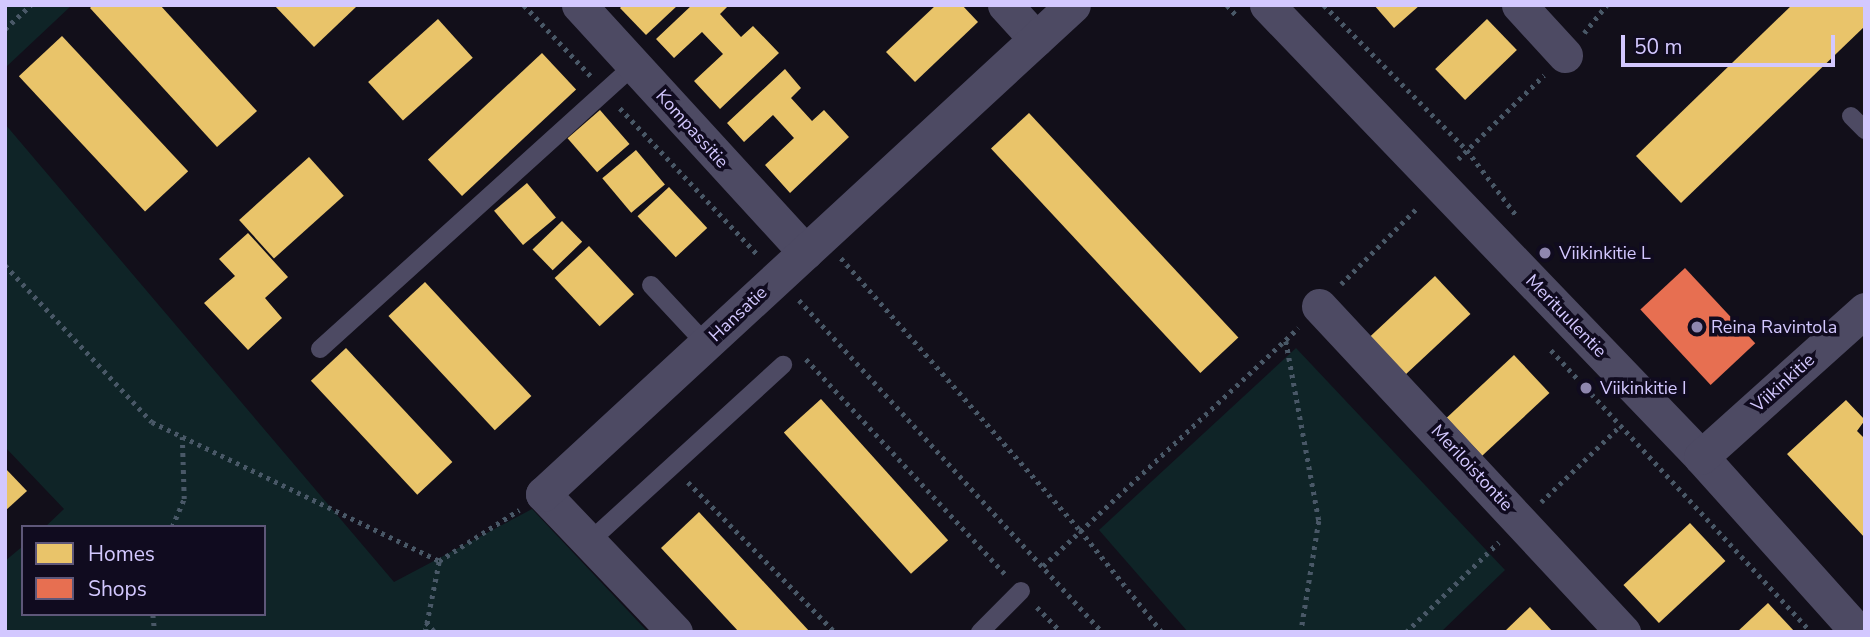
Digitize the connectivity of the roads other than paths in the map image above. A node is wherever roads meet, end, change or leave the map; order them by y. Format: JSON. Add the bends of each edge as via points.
{"nodes":[{"id":1,"x":579,"y":5,"type":"edge"},
{"id":2,"x":1005,"y":5,"type":"edge"},
{"id":3,"x":1073,"y":5,"type":"edge"},
{"id":4,"x":1267,"y":5,"type":"edge"},
{"id":5,"x":1519,"y":5,"type":"edge"},
{"id":6,"x":1036,"y":39,"type":"junction"},
{"id":7,"x":1565,"y":55,"type":"dead end"},
{"id":8,"x":634,"y":65,"type":"junction"},
{"id":9,"x":1851,"y":116,"type":"dead end"},
{"id":10,"x":1865,"y":130,"type":"edge"},
{"id":11,"x":813,"y":244,"type":"junction"},
{"id":12,"x":651,"y":285,"type":"dead end"},
{"id":13,"x":1319,"y":306,"type":"dead end"},
{"id":14,"x":1865,"y":310,"type":"edge"},
{"id":15,"x":706,"y":344,"type":"junction"},
{"id":16,"x":320,"y":349,"type":"dead end"},
{"id":17,"x":783,"y":365,"type":"road end"},
{"id":18,"x":1701,"y":457,"type":"junction"},
{"id":19,"x":589,"y":542,"type":"junction"},
{"id":20,"x":1021,"y":591,"type":"road end"},
{"id":21,"x":1614,"y":629,"type":"edge"},
{"id":22,"x":674,"y":632,"type":"edge"},
{"id":23,"x":981,"y":632,"type":"edge"},
{"id":24,"x":1858,"y":632,"type":"edge"}],
"edges":[{"from":1,"to":8,"type":"street","name":"Kompassitie"},
{"from":2,"to":6,"type":"street"},
{"from":3,"to":6,"type":"street","name":"Hansatie"},
{"from":4,"to":18,"type":"street","name":"Merituulentie"},
{"from":5,"to":7,"type":"street"},
{"from":6,"to":11,"type":"street","name":"Hansatie"},
{"from":8,"to":11,"type":"street","name":"Kompassitie"},
{"from":8,"to":16,"type":"lane"},
{"from":9,"to":10,"type":"lane"},
{"from":11,"to":15,"type":"street","name":"Hansatie"},
{"from":12,"to":15,"type":"lane"},
{"from":13,"to":21,"type":"street","name":"Meriloistontie"},
{"from":14,"to":18,"type":"street","name":"Viikinkitie"},
{"from":15,"to":19,"type":"street","name":"Hansatie","via":[[543,494]]},
{"from":17,"to":19,"type":"lane"},
{"from":18,"to":24,"type":"street","name":"Merituulentie"},
{"from":19,"to":22,"type":"street"},
{"from":20,"to":23,"type":"lane"}]}
